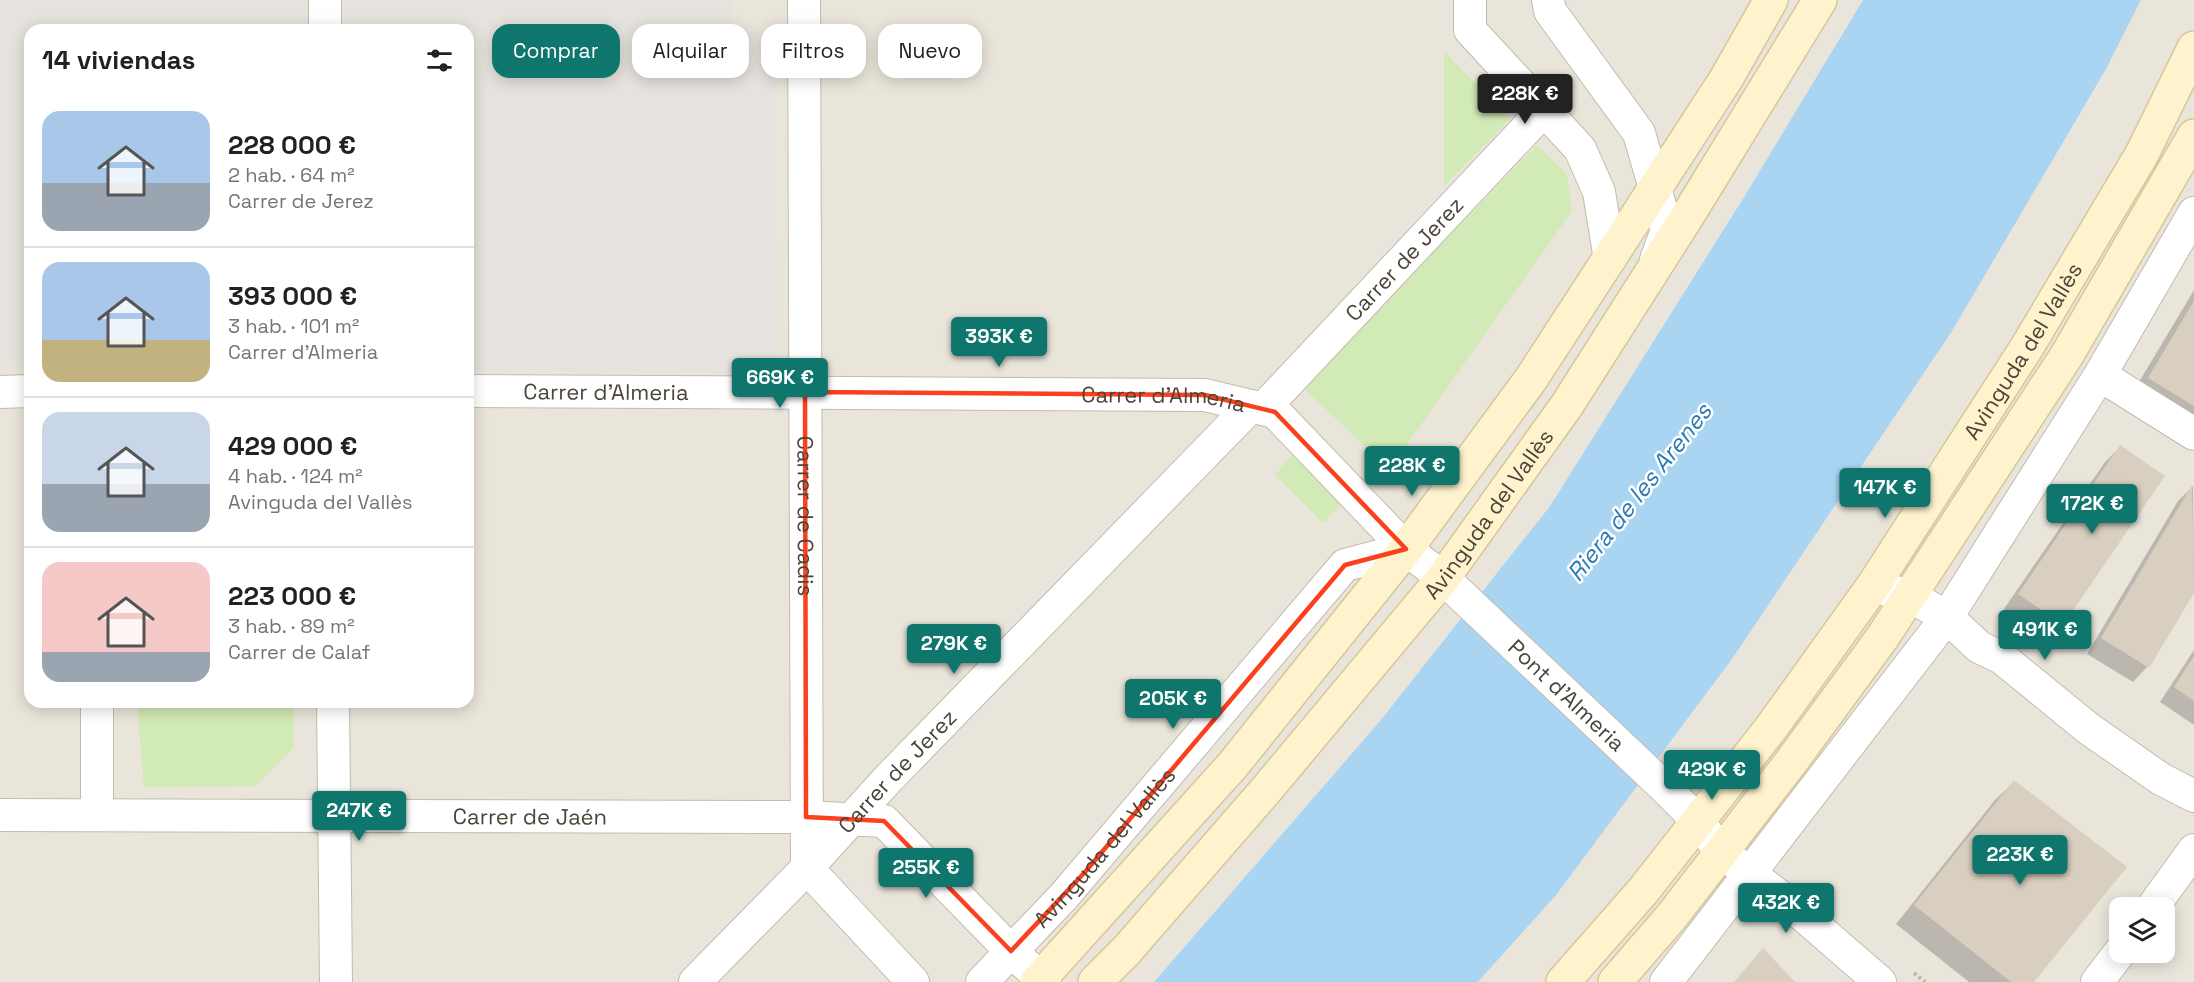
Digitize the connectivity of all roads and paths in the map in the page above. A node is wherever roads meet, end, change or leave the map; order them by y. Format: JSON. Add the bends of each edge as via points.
{"nodes":[{"id":1,"x":325,"y":0,"type":"edge"},
{"id":2,"x":804,"y":0,"type":"edge"},
{"id":3,"x":1470,"y":0,"type":"edge"},
{"id":4,"x":1548,"y":0,"type":"edge"},
{"id":5,"x":1771,"y":0,"type":"edge"},
{"id":6,"x":1820,"y":0,"type":"edge"},
{"id":7,"x":325,"y":24,"type":"edge"},
{"id":8,"x":2194,"y":48,"type":"edge"},
{"id":9,"x":1544,"y":110,"type":"junction"},
{"id":10,"x":2194,"y":136,"type":"edge"},
{"id":11,"x":1656,"y":188,"type":"junction"},
{"id":12,"x":2194,"y":213,"type":"edge"},
{"id":13,"x":1610,"y":259,"type":"junction"},
{"id":14,"x":1650,"y":275,"type":"junction"},
{"id":15,"x":2100,"y":375,"type":"junction"},
{"id":16,"x":0,"y":392,"type":"edge"},
{"id":17,"x":24,"y":392,"type":"edge"},
{"id":18,"x":474,"y":392,"type":"edge"},
{"id":19,"x":805,"y":392,"type":"junction"},
{"id":20,"x":1257,"y":407,"type":"junction"},
{"id":21,"x":2194,"y":434,"type":"edge"},
{"id":22,"x":1406,"y":549,"type":"junction"},
{"id":23,"x":1451,"y":585,"type":"junction"},
{"id":24,"x":1873,"y":586,"type":"junction"},
{"id":25,"x":1910,"y":596,"type":"junction"},
{"id":26,"x":1947,"y":617,"type":"junction"},
{"id":27,"x":97,"y":708,"type":"edge"},
{"id":28,"x":333,"y":708,"type":"edge"},
{"id":29,"x":2194,"y":796,"type":"edge"},
{"id":30,"x":0,"y":815,"type":"edge"},
{"id":31,"x":97,"y":815,"type":"junction"},
{"id":32,"x":334,"y":816,"type":"junction"},
{"id":33,"x":806,"y":817,"type":"junction"},
{"id":34,"x":850,"y":819,"type":"junction"},
{"id":35,"x":1697,"y":820,"type":"junction"},
{"id":36,"x":2194,"y":850,"type":"edge"},
{"id":37,"x":1721,"y":852,"type":"junction"},
{"id":38,"x":807,"y":868,"type":"junction"},
{"id":39,"x":1750,"y":875,"type":"junction"},
{"id":40,"x":2160,"y":897,"type":"edge"},
{"id":41,"x":1011,"y":951,"type":"junction"},
{"id":42,"x":2112,"y":963,"type":"edge"},
{"id":43,"x":1041,"y":981,"type":"edge"},
{"id":44,"x":336,"y":982,"type":"edge"},
{"id":45,"x":695,"y":982,"type":"edge"},
{"id":46,"x":913,"y":982,"type":"edge"},
{"id":47,"x":982,"y":982,"type":"edge"},
{"id":48,"x":1095,"y":982,"type":"edge"},
{"id":49,"x":1563,"y":982,"type":"edge"},
{"id":50,"x":1615,"y":982,"type":"edge"},
{"id":51,"x":1666,"y":982,"type":"edge"},
{"id":52,"x":1880,"y":982,"type":"edge"},
{"id":53,"x":2097,"y":982,"type":"edge"}],
"edges":[{"from":1,"to":7,"type":"street"},
{"from":2,"to":19,"type":"street","name":"Carrer de Cadis"},
{"from":3,"to":9,"type":"street","via":[[1470,30]]},
{"from":4,"to":11,"type":"street","via":[[1550,11],[1639,133]]},
{"from":5,"to":11,"type":"main road","name":"Avinguda del Vallès"},
{"from":6,"to":14,"type":"main road","name":"Avinguda del Vallès"},
{"from":8,"to":24,"type":"main road","name":"Avinguda del Vallès","via":[[2142,154],[2027,347]]},
{"from":9,"to":13,"type":"street","via":[[1580,149],[1599,192]]},
{"from":9,"to":20,"type":"street","name":"Carrer de Jerez"},
{"from":10,"to":25,"type":"main road","name":"Avinguda del Vallès","via":[[2067,355]]},
{"from":11,"to":13,"type":"main road","name":"Avinguda del Vallès"},
{"from":11,"to":14,"type":"street","via":[[1667,230]]},
{"from":12,"to":15,"type":"street"},
{"from":13,"to":22,"type":"main road","name":"Avinguda del Vallès","via":[[1531,380]]},
{"from":14,"to":23,"type":"main road","name":"Avinguda del Vallès"},
{"from":15,"to":21,"type":"street"},
{"from":15,"to":26,"type":"street"},
{"from":16,"to":17,"type":"street"},
{"from":18,"to":19,"type":"street","name":"Carrer d'Almeria"},
{"from":19,"to":20,"type":"street","name":"Carrer d'Almeria","via":[[1205,395]]},
{"from":19,"to":33,"type":"street","name":"Carrer de Cadis"},
{"from":20,"to":22,"type":"street","name":"Carrer d'Almeria","via":[[1275,412]]},
{"from":20,"to":34,"type":"street","name":"Carrer de Jerez"},
{"from":22,"to":23,"type":"street","name":"Carrer d'Almeria"},
{"from":22,"to":41,"type":"street","name":"Avinguda del Vallès","via":[[1345,565],[1078,880]]},
{"from":22,"to":43,"type":"main road","name":"Avinguda del Vallès","via":[[1232,766]]},
{"from":23,"to":35,"type":"street","name":"Pont d'Almeria"},
{"from":23,"to":48,"type":"main road","name":"Avinguda del Vallès"},
{"from":24,"to":25,"type":"street"},
{"from":24,"to":35,"type":"main road","name":"Avinguda del Vallès","via":[[1771,728]]},
{"from":25,"to":26,"type":"street"},
{"from":25,"to":37,"type":"main road","name":"Avinguda del Vallès"},
{"from":26,"to":29,"type":"street","via":[[1979,647],[2002,658],[2089,729],[2161,779]]},
{"from":26,"to":39,"type":"street"},
{"from":27,"to":31,"type":"street"},
{"from":28,"to":32,"type":"street"},
{"from":30,"to":31,"type":"street","name":"Carrer de Jaén"},
{"from":31,"to":32,"type":"street","name":"Carrer de Jaén"},
{"from":32,"to":33,"type":"street","name":"Carrer de Jaén"},
{"from":32,"to":44,"type":"street"},
{"from":33,"to":34,"type":"street"},
{"from":33,"to":38,"type":"street","name":"Carrer de Cadis"},
{"from":34,"to":38,"type":"street","name":"Carrer de Jerez"},
{"from":34,"to":41,"type":"street","via":[[884,821]]},
{"from":35,"to":37,"type":"street","name":"Pont d'Almeria"},
{"from":35,"to":49,"type":"main road","name":"Avinguda del Vallès","via":[[1643,891]]},
{"from":36,"to":40,"type":"street"},
{"from":37,"to":39,"type":"street","name":"Pont d'Almeria"},
{"from":37,"to":50,"type":"main road","name":"Avinguda del Vallès"},
{"from":38,"to":45,"type":"street","name":"Carrer de Jerez"},
{"from":38,"to":46,"type":"street"},
{"from":39,"to":51,"type":"street"},
{"from":39,"to":52,"type":"street","name":"Pont d'Almeria"},
{"from":41,"to":43,"type":"street"},
{"from":41,"to":47,"type":"street","name":"Avinguda del Vallès"},
{"from":42,"to":53,"type":"street"}]}
